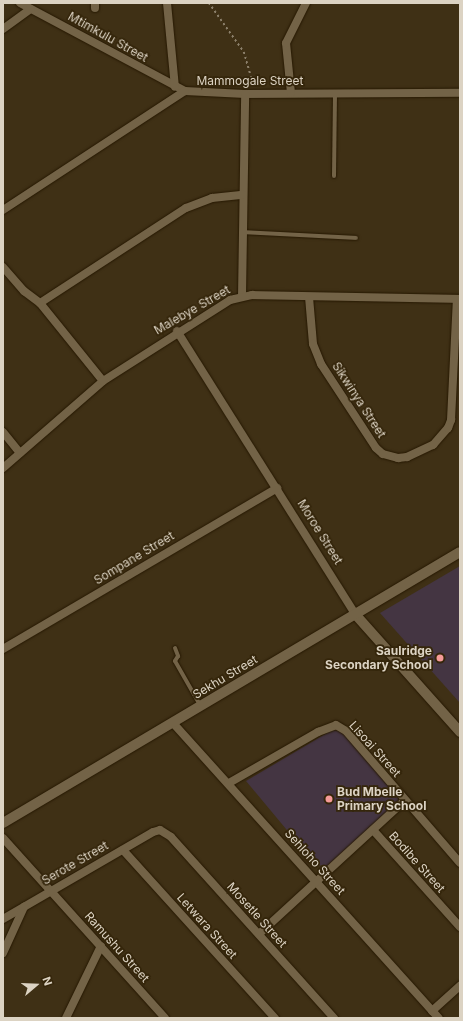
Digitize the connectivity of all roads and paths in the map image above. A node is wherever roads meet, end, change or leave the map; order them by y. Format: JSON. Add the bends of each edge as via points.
{"nodes":[{"id":1,"x":20,"y":3,"type":"edge"},
{"id":2,"x":167,"y":3,"type":"edge"},
{"id":3,"x":209,"y":3,"type":"edge"},
{"id":4,"x":306,"y":3,"type":"edge"},
{"id":5,"x":31,"y":9,"type":"junction"},
{"id":6,"x":3,"y":29,"type":"edge"},
{"id":7,"x":175,"y":87,"type":"junction"},
{"id":8,"x":185,"y":91,"type":"junction"},
{"id":9,"x":291,"y":93,"type":"junction"},
{"id":10,"x":335,"y":93,"type":"junction"},
{"id":11,"x":460,"y":93,"type":"edge"},
{"id":12,"x":245,"y":94,"type":"junction"},
{"id":13,"x":257,"y":94,"type":"junction"},
{"id":14,"x":334,"y":176,"type":"dead end"},
{"id":15,"x":243,"y":195,"type":"junction"},
{"id":16,"x":3,"y":210,"type":"edge"},
{"id":17,"x":243,"y":232,"type":"junction"},
{"id":18,"x":356,"y":238,"type":"dead end"},
{"id":19,"x":3,"y":267,"type":"edge"},
{"id":20,"x":242,"y":296,"type":"junction"},
{"id":21,"x":309,"y":297,"type":"junction"},
{"id":22,"x":458,"y":299,"type":"edge"},
{"id":23,"x":40,"y":303,"type":"junction"},
{"id":24,"x":177,"y":331,"type":"junction"},
{"id":25,"x":103,"y":381,"type":"junction"},
{"id":26,"x":3,"y":432,"type":"edge"},
{"id":27,"x":20,"y":452,"type":"junction"},
{"id":28,"x":3,"y":468,"type":"edge"},
{"id":29,"x":277,"y":488,"type":"junction"},
{"id":30,"x":460,"y":552,"type":"edge"},
{"id":31,"x":355,"y":614,"type":"junction"},
{"id":32,"x":175,"y":648,"type":"dead end"},
{"id":33,"x":3,"y":649,"type":"edge"},
{"id":34,"x":201,"y":706,"type":"junction"},
{"id":35,"x":173,"y":723,"type":"junction"},
{"id":36,"x":460,"y":732,"type":"edge"},
{"id":37,"x":229,"y":783,"type":"junction"},
{"id":38,"x":405,"y":800,"type":"junction"},
{"id":39,"x":3,"y":823,"type":"edge"},
{"id":40,"x":160,"y":830,"type":"joint"},
{"id":41,"x":373,"y":830,"type":"junction"},
{"id":42,"x":3,"y":838,"type":"edge"},
{"id":43,"x":123,"y":850,"type":"junction"},
{"id":44,"x":460,"y":863,"type":"edge"},
{"id":45,"x":317,"y":882,"type":"junction"},
{"id":46,"x":51,"y":891,"type":"junction"},
{"id":47,"x":24,"y":907,"type":"junction"},
{"id":48,"x":3,"y":919,"type":"edge"},
{"id":49,"x":460,"y":927,"type":"edge"},
{"id":50,"x":259,"y":934,"type":"junction"},
{"id":51,"x":101,"y":946,"type":"junction"},
{"id":52,"x":3,"y":953,"type":"edge"},
{"id":53,"x":460,"y":986,"type":"edge"},
{"id":54,"x":432,"y":1011,"type":"junction"},
{"id":55,"x":66,"y":1018,"type":"edge"},
{"id":56,"x":166,"y":1018,"type":"edge"},
{"id":57,"x":274,"y":1018,"type":"edge"},
{"id":58,"x":334,"y":1018,"type":"edge"},
{"id":59,"x":439,"y":1018,"type":"edge"}],
"edges":[{"from":1,"to":5,"type":"street","name":"Mtimkulu Street"},
{"from":2,"to":7,"type":"street"},
{"from":3,"to":13,"type":"path","via":[[244,52]]},
{"from":4,"to":9,"type":"street","via":[[286,43]]},
{"from":5,"to":6,"type":"street"},
{"from":5,"to":7,"type":"street","name":"Mtimkulu Street"},
{"from":7,"to":8,"type":"street","name":"Mtimkulu Street"},
{"from":8,"to":12,"type":"street","name":"Mammogale Street"},
{"from":8,"to":16,"type":"street","name":"Mammogale Street"},
{"from":9,"to":10,"type":"street","name":"Mammogale Street"},
{"from":9,"to":13,"type":"street","name":"Mammogale Street"},
{"from":10,"to":11,"type":"street","name":"Mammogale Street"},
{"from":10,"to":14,"type":"lane"},
{"from":12,"to":13,"type":"street","name":"Mammogale Street"},
{"from":12,"to":15,"type":"street"},
{"from":15,"to":17,"type":"street"},
{"from":15,"to":23,"type":"street","via":[[212,198],[186,208]]},
{"from":17,"to":18,"type":"lane"},
{"from":17,"to":20,"type":"street"},
{"from":19,"to":23,"type":"street","via":[[24,291]]},
{"from":20,"to":21,"type":"street","name":"Malebye Street"},
{"from":20,"to":24,"type":"street","name":"Malebye Street","via":[[230,300]]},
{"from":21,"to":22,"type":"street","name":"Malebye Street"},
{"from":21,"to":22,"type":"street","name":"Sikwinya Street","via":[[313,344],[321,364],[376,448],[383,454],[398,458],[407,457],[433,445],[452,420]]},
{"from":23,"to":25,"type":"street"},
{"from":24,"to":25,"type":"street","name":"Malebye Street"},
{"from":24,"to":29,"type":"street","name":"Moroe Street"},
{"from":25,"to":27,"type":"street","name":"Malebye Street"},
{"from":26,"to":27,"type":"street"},
{"from":27,"to":28,"type":"street","name":"Malebye Street"},
{"from":29,"to":31,"type":"street","name":"Moroe Street"},
{"from":29,"to":33,"type":"street","name":"Sompane Street"},
{"from":30,"to":31,"type":"street","name":"Sekhu Street"},
{"from":31,"to":34,"type":"street","name":"Sekhu Street"},
{"from":31,"to":36,"type":"street","name":"Moroe Street"},
{"from":32,"to":34,"type":"lane","via":[[178,656],[175,661]]},
{"from":34,"to":35,"type":"street","name":"Sekhu Street"},
{"from":35,"to":37,"type":"street","name":"Sehloho Street"},
{"from":35,"to":39,"type":"street","name":"Sekhu Street"},
{"from":37,"to":38,"type":"street","name":"Lisoai Street","via":[[318,732],[336,725],[346,731]]},
{"from":37,"to":45,"type":"street","name":"Sehloho Street"},
{"from":38,"to":41,"type":"street"},
{"from":38,"to":44,"type":"street","name":"Lisoai Street"},
{"from":40,"to":43,"type":"street","name":"Serote Street"},
{"from":40,"to":50,"type":"street","name":"Mosetle Street","via":[[171,837]]},
{"from":41,"to":45,"type":"street"},
{"from":41,"to":49,"type":"street","name":"Bodibe Street"},
{"from":42,"to":46,"type":"street","name":"Ramushu Street"},
{"from":43,"to":46,"type":"street","name":"Serote Street"},
{"from":43,"to":57,"type":"street","name":"Letwara Street"},
{"from":45,"to":50,"type":"street"},
{"from":45,"to":54,"type":"street","name":"Sehloho Street"},
{"from":46,"to":47,"type":"street","name":"Serote Street"},
{"from":46,"to":51,"type":"street","name":"Ramushu Street"},
{"from":47,"to":48,"type":"street","name":"Serote Street"},
{"from":47,"to":52,"type":"street"},
{"from":50,"to":58,"type":"street","name":"Mosetle Street"},
{"from":51,"to":55,"type":"street"},
{"from":51,"to":56,"type":"street","name":"Ramushu Street"},
{"from":53,"to":54,"type":"street"},
{"from":54,"to":59,"type":"street","name":"Sehloho Street"}]}
